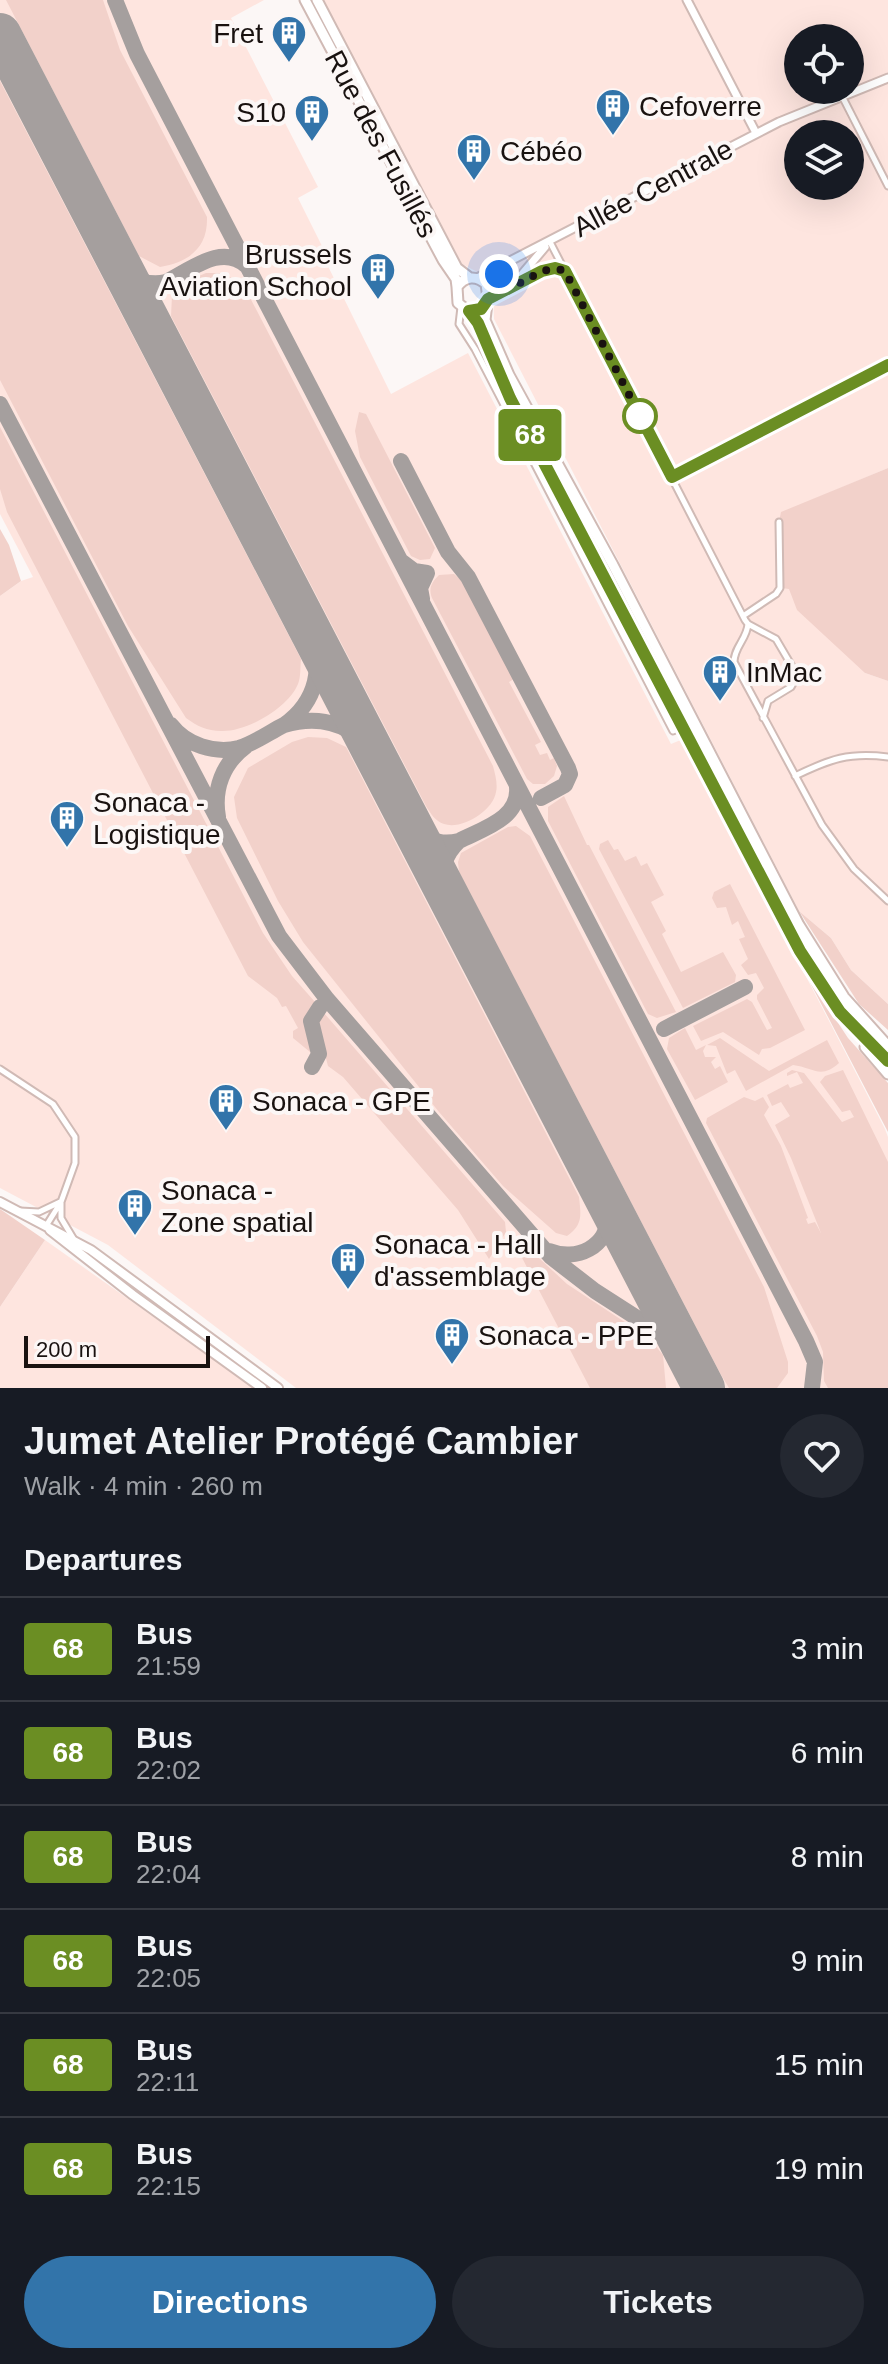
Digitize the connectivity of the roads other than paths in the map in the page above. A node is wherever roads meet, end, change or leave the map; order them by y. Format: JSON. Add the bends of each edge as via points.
{"nodes":[{"id":1,"x":305,"y":0,"type":"edge"},
{"id":2,"x":317,"y":0,"type":"edge"},
{"id":3,"x":687,"y":0,"type":"edge"},
{"id":4,"x":888,"y":78,"type":"edge"},
{"id":5,"x":864,"y":87,"type":"edge"},
{"id":6,"x":823,"y":104,"type":"edge"},
{"id":7,"x":846,"y":104,"type":"edge"},
{"id":8,"x":756,"y":133,"type":"junction"},
{"id":9,"x":888,"y":186,"type":"edge"},
{"id":10,"x":415,"y":222,"type":"dead end"},
{"id":11,"x":550,"y":242,"type":"junction"},
{"id":12,"x":443,"y":260,"type":"junction"},
{"id":13,"x":501,"y":266,"type":"junction"},
{"id":14,"x":565,"y":271,"type":"junction"},
{"id":15,"x":474,"y":278,"type":"junction"},
{"id":16,"x":512,"y":286,"type":"junction"},
{"id":17,"x":457,"y":287,"type":"junction"},
{"id":18,"x":488,"y":301,"type":"junction"},
{"id":19,"x":465,"y":309,"type":"junction"},
{"id":20,"x":888,"y":365,"type":"edge"},
{"id":21,"x":672,"y":477,"type":"junction"},
{"id":22,"x":779,"y":522,"type":"dead end"},
{"id":23,"x":743,"y":616,"type":"junction"},
{"id":24,"x":748,"y":624,"type":"junction"},
{"id":25,"x":763,"y":718,"type":"junction"},
{"id":26,"x":683,"y":726,"type":"junction"},
{"id":27,"x":888,"y":757,"type":"edge"},
{"id":28,"x":795,"y":776,"type":"junction"},
{"id":29,"x":888,"y":901,"type":"edge"},
{"id":30,"x":840,"y":1012,"type":"junction"},
{"id":31,"x":857,"y":1013,"type":"junction"},
{"id":32,"x":888,"y":1039,"type":"edge"},
{"id":33,"x":888,"y":1046,"type":"edge"},
{"id":34,"x":888,"y":1061,"type":"edge"},
{"id":35,"x":0,"y":1069,"type":"edge"},
{"id":36,"x":888,"y":1074,"type":"edge"},
{"id":37,"x":0,"y":1202,"type":"edge"},
{"id":38,"x":61,"y":1202,"type":"junction"},
{"id":39,"x":17,"y":1211,"type":"junction"},
{"id":40,"x":46,"y":1226,"type":"junction"},
{"id":41,"x":73,"y":1239,"type":"junction"},
{"id":42,"x":262,"y":1388,"type":"edge"},
{"id":43,"x":278,"y":1388,"type":"edge"}],
"edges":[{"from":1,"to":12,"type":"highway","name":"Rue des Fusillés"},
{"from":2,"to":15,"type":"highway","name":"Rue des Fusillés","via":[[457,268]]},
{"from":3,"to":8,"type":"street"},
{"from":4,"to":5,"type":"street"},
{"from":6,"to":8,"type":"street","name":"Allée Centrale"},
{"from":7,"to":9,"type":"street"},
{"from":8,"to":11,"type":"street","name":"Allée Centrale"},
{"from":10,"to":12,"type":"highway"},
{"from":11,"to":13,"type":"street","name":"Allée Centrale"},
{"from":11,"to":14,"type":"street"},
{"from":11,"to":16,"type":"street"},
{"from":12,"to":17,"type":"highway","name":"Rue des Fusillés"},
{"from":13,"to":15,"type":"street","name":"Allée Centrale"},
{"from":13,"to":16,"type":"street","via":[[500,280]]},
{"from":14,"to":16,"type":"street","via":[[548,268]]},
{"from":14,"to":21,"type":"street"},
{"from":15,"to":17,"type":"highway"},
{"from":15,"to":18,"type":"highway","via":[[486,284]]},
{"from":16,"to":18,"type":"street"},
{"from":17,"to":19,"type":"highway","via":[[456,298]]},
{"from":18,"to":19,"type":"highway","via":[[477,311]]},
{"from":18,"to":31,"type":"highway","via":[[485,320],[509,375],[810,946]]},
{"from":19,"to":26,"type":"highway","via":[[478,323],[510,398]]},
{"from":19,"to":26,"type":"street","via":[[459,324],[673,731]]},
{"from":20,"to":21,"type":"street"},
{"from":21,"to":23,"type":"street"},
{"from":22,"to":23,"type":"street","via":[[780,588]]},
{"from":23,"to":24,"type":"street"},
{"from":24,"to":25,"type":"street","via":[[734,662]]},
{"from":24,"to":25,"type":"street","via":[[776,639],[795,680],[768,701]]},
{"from":25,"to":28,"type":"street"},
{"from":26,"to":30,"type":"highway","via":[[794,940]]},
{"from":27,"to":28,"type":"street","via":[[841,756]]},
{"from":28,"to":29,"type":"street","via":[[838,849]]},
{"from":30,"to":34,"type":"highway"},
{"from":30,"to":36,"type":"highway"},
{"from":31,"to":32,"type":"highway"},
{"from":31,"to":33,"type":"highway"},
{"from":35,"to":38,"type":"street","via":[[53,1104],[75,1137],[75,1163]]},
{"from":37,"to":39,"type":"main road"},
{"from":38,"to":39,"type":"street","via":[[39,1212]]},
{"from":38,"to":40,"type":"street"},
{"from":38,"to":41,"type":"street","via":[[61,1218]]},
{"from":39,"to":40,"type":"main road"},
{"from":40,"to":41,"type":"main road"},
{"from":40,"to":42,"type":"main road"},
{"from":41,"to":43,"type":"main road"}]}
